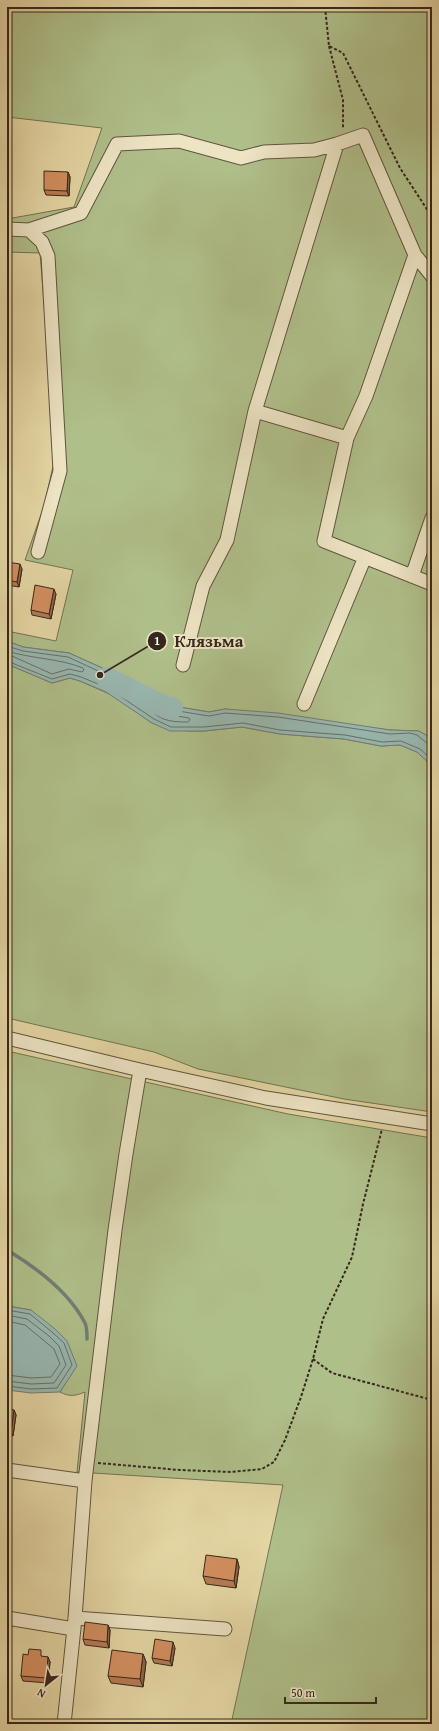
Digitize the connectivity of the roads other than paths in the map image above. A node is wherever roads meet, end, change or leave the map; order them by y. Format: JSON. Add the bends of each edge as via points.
{"nodes":[{"id":1,"x":337,"y":144,"type":"junction"},
{"id":2,"x":7,"y":229,"type":"edge"},
{"id":3,"x":29,"y":230,"type":"junction"},
{"id":4,"x":415,"y":255,"type":"junction"},
{"id":5,"x":432,"y":276,"type":"edge"},
{"id":6,"x":255,"y":411,"type":"junction"},
{"id":7,"x":347,"y":438,"type":"junction"},
{"id":8,"x":432,"y":518,"type":"edge"},
{"id":9,"x":38,"y":552,"type":"dead end"},
{"id":10,"x":365,"y":557,"type":"junction"},
{"id":11,"x":412,"y":576,"type":"junction"},
{"id":12,"x":432,"y":584,"type":"edge"},
{"id":13,"x":183,"y":665,"type":"dead end"},
{"id":14,"x":304,"y":704,"type":"dead end"},
{"id":15,"x":7,"y":1038,"type":"edge"},
{"id":16,"x":140,"y":1070,"type":"junction"},
{"id":17,"x":432,"y":1124,"type":"edge"},
{"id":18,"x":7,"y":1470,"type":"edge"},
{"id":19,"x":85,"y":1481,"type":"junction"},
{"id":20,"x":7,"y":1618,"type":"edge"},
{"id":21,"x":75,"y":1624,"type":"junction"},
{"id":22,"x":225,"y":1629,"type":"dead end"},
{"id":23,"x":64,"y":1724,"type":"edge"}],
"edges":[{"from":1,"to":3,"type":"street","via":[[314,150],[264,152],[240,158],[179,141],[117,144],[81,213]]},
{"from":1,"to":4,"type":"street","via":[[363,135]]},
{"from":1,"to":6,"type":"street"},
{"from":2,"to":3,"type":"street"},
{"from":3,"to":9,"type":"street","via":[[42,242],[48,256],[60,471]]},
{"from":4,"to":5,"type":"street"},
{"from":4,"to":7,"type":"street","via":[[366,396]]},
{"from":6,"to":7,"type":"street"},
{"from":6,"to":13,"type":"street","via":[[227,540],[203,586]]},
{"from":7,"to":10,"type":"street","via":[[324,541]]},
{"from":8,"to":11,"type":"street"},
{"from":10,"to":11,"type":"street"},
{"from":10,"to":14,"type":"street"},
{"from":11,"to":12,"type":"street"},
{"from":15,"to":16,"type":"street"},
{"from":16,"to":17,"type":"street","via":[[266,1098]]},
{"from":16,"to":19,"type":"street","via":[[115,1230]]},
{"from":18,"to":19,"type":"street"},
{"from":19,"to":21,"type":"street"},
{"from":20,"to":21,"type":"street"},
{"from":21,"to":22,"type":"street"},
{"from":21,"to":23,"type":"street"}]}
